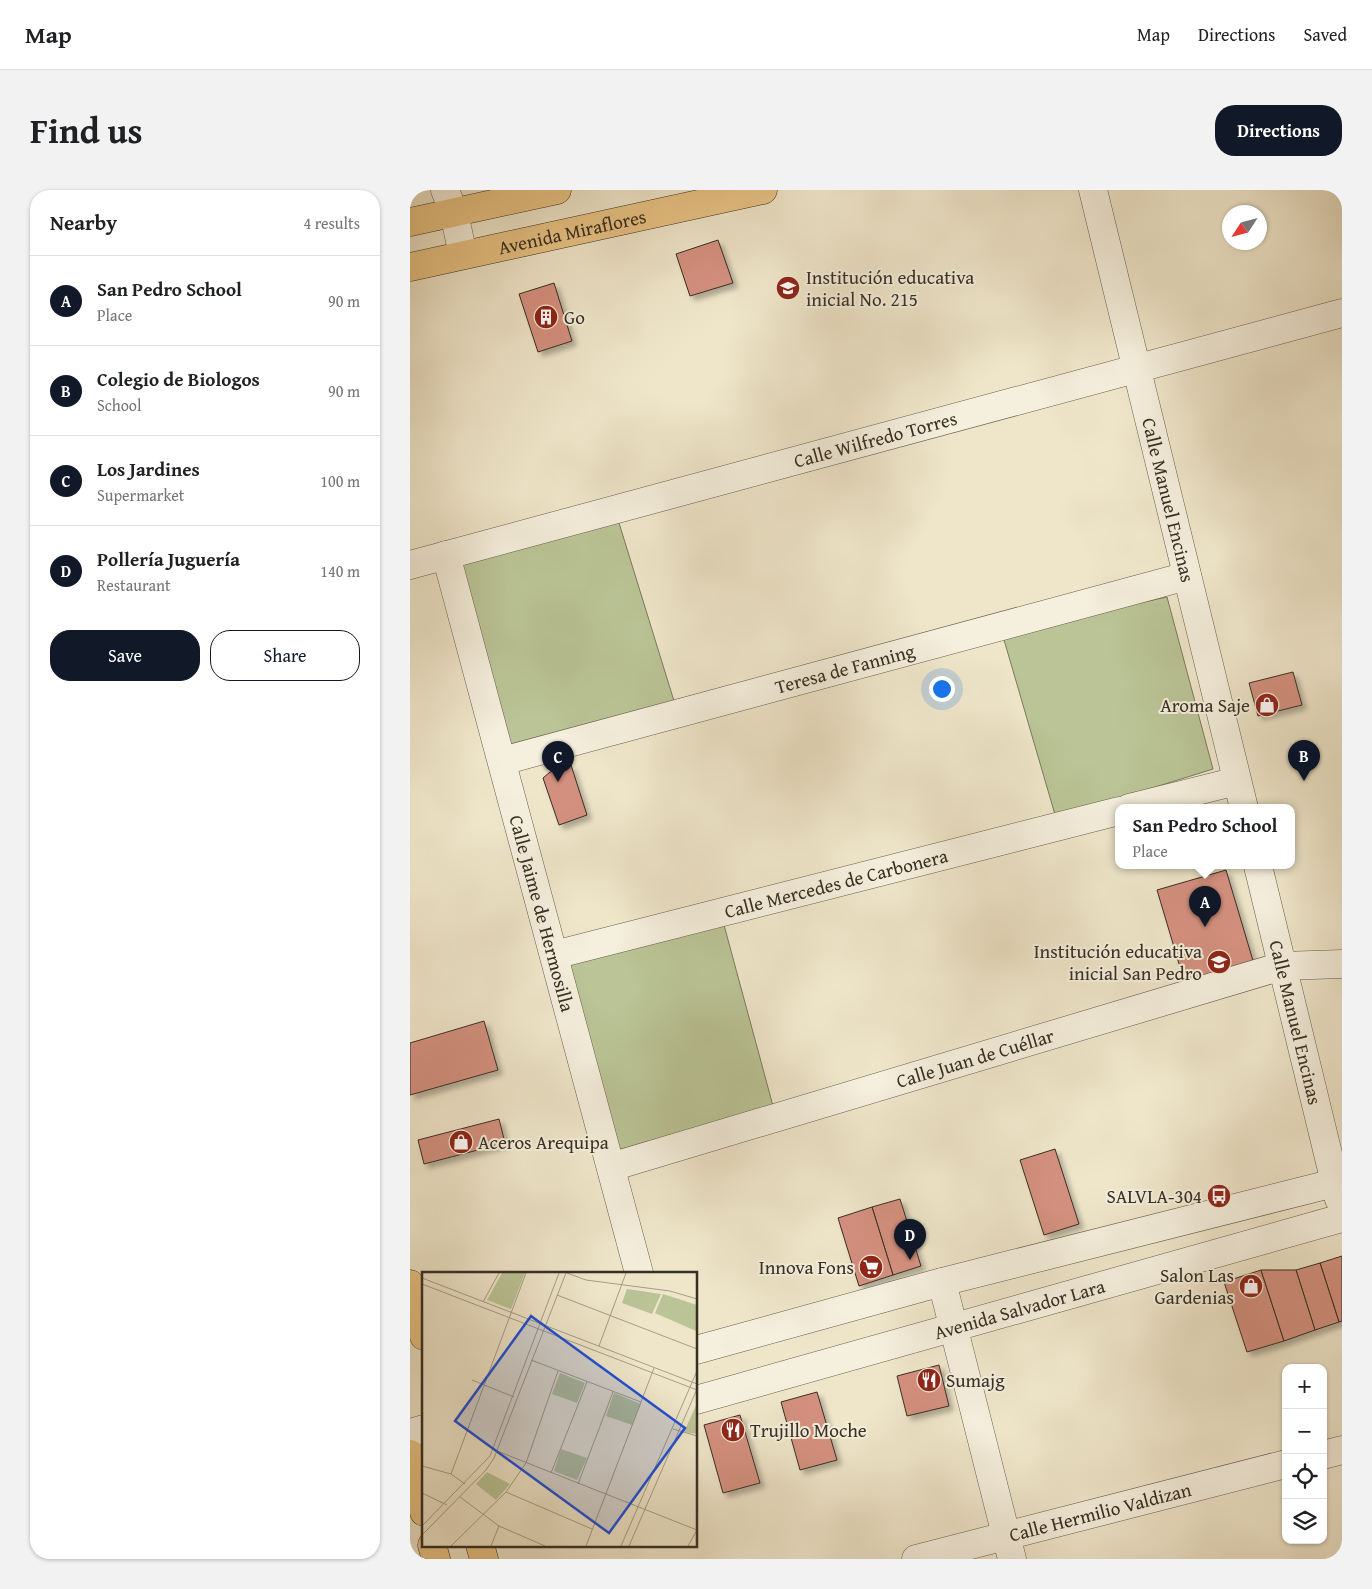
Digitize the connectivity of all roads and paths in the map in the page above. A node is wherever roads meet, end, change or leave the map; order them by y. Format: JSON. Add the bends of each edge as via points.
{"nodes":[{"id":1,"x":557,"y":190,"type":"edge"},
{"id":2,"x":763,"y":190,"type":"edge"},
{"id":3,"x":1093,"y":190,"type":"edge"},
{"id":4,"x":449,"y":201,"type":"edge"},
{"id":5,"x":410,"y":222,"type":"edge"},
{"id":6,"x":463,"y":255,"type":"junction"},
{"id":7,"x":410,"y":268,"type":"edge"},
{"id":8,"x":1342,"y":314,"type":"edge"},
{"id":9,"x":1136,"y":369,"type":"junction"},
{"id":10,"x":446,"y":555,"type":"junction"},
{"id":11,"x":410,"y":565,"type":"edge"},
{"id":12,"x":1187,"y":576,"type":"junction"},
{"id":13,"x":502,"y":761,"type":"junction"},
{"id":14,"x":1237,"y":781,"type":"junction"},
{"id":15,"x":1145,"y":804,"type":"edge"},
{"id":16,"x":1243,"y":804,"type":"edge"},
{"id":17,"x":1115,"y":812,"type":"edge"},
{"id":18,"x":1259,"y":869,"type":"edge"},
{"id":19,"x":554,"y":955,"type":"junction"},
{"id":20,"x":1342,"y":964,"type":"edge"},
{"id":21,"x":1282,"y":966,"type":"junction"},
{"id":22,"x":611,"y":1167,"type":"junction"},
{"id":23,"x":1340,"y":1191,"type":"edge"},
{"id":24,"x":1342,"y":1218,"type":"edge"},
{"id":25,"x":639,"y":1272,"type":"edge"},
{"id":26,"x":942,"y":1282,"type":"junction"},
{"id":27,"x":410,"y":1284,"type":"edge"},
{"id":28,"x":422,"y":1321,"type":"edge"},
{"id":29,"x":953,"y":1328,"type":"junction"},
{"id":30,"x":698,"y":1349,"type":"edge"},
{"id":31,"x":698,"y":1399,"type":"edge"},
{"id":32,"x":1342,"y":1450,"type":"edge"},
{"id":33,"x":1327,"y":1454,"type":"edge"},
{"id":34,"x":1282,"y":1465,"type":"edge"},
{"id":35,"x":415,"y":1470,"type":"edge"},
{"id":36,"x":422,"y":1503,"type":"edge"},
{"id":37,"x":432,"y":1546,"type":"edge"},
{"id":38,"x":480,"y":1546,"type":"edge"},
{"id":39,"x":1009,"y":1547,"type":"edge"},
{"id":40,"x":436,"y":1559,"type":"edge"},
{"id":41,"x":484,"y":1559,"type":"edge"},
{"id":42,"x":916,"y":1559,"type":"edge"}],
"edges":[{"from":1,"to":4,"type":"main road"},
{"from":2,"to":6,"type":"main road","name":"Avenida Miraflores"},
{"from":3,"to":9,"type":"street","name":"Calle Manuel Encinas"},
{"from":4,"to":5,"type":"main road"},
{"from":4,"to":6,"type":"street"},
{"from":6,"to":7,"type":"main road","name":"Avenida Miraflores"},
{"from":8,"to":9,"type":"street","name":"Calle Wilfredo Torres"},
{"from":9,"to":10,"type":"street","name":"Calle Wilfredo Torres"},
{"from":9,"to":12,"type":"street","name":"Calle Manuel Encinas"},
{"from":10,"to":11,"type":"street","name":"Calle Wilfredo Torres"},
{"from":10,"to":13,"type":"street","name":"Calle Jaime de Hermosilla"},
{"from":12,"to":13,"type":"street","name":"Teresa de Fanning"},
{"from":12,"to":14,"type":"street","name":"Calle Manuel Encinas"},
{"from":13,"to":19,"type":"street","name":"Calle Jaime de Hermosilla"},
{"from":14,"to":15,"type":"street"},
{"from":14,"to":16,"type":"street","name":"Calle Manuel Encinas"},
{"from":17,"to":19,"type":"street","name":"Calle Mercedes de Carbonera"},
{"from":18,"to":21,"type":"street","name":"Calle Manuel Encinas"},
{"from":19,"to":22,"type":"street","name":"Calle Jaime de Hermosilla"},
{"from":20,"to":21,"type":"street","name":"Calle Juan de Cuéllar"},
{"from":21,"to":22,"type":"street","name":"Calle Juan de Cuéllar"},
{"from":21,"to":23,"type":"street","name":"Calle Manuel Encinas"},
{"from":22,"to":25,"type":"street","name":"Calle Jaime de Hermosilla"},
{"from":23,"to":26,"type":"street"},
{"from":24,"to":29,"type":"street","name":"Avenida Salvador Lara"},
{"from":26,"to":29,"type":"street"},
{"from":26,"to":30,"type":"street"},
{"from":27,"to":28,"type":"main road"},
{"from":29,"to":31,"type":"street","name":"Avenida Salvador Lara"},
{"from":29,"to":39,"type":"street"},
{"from":32,"to":33,"type":"street"},
{"from":34,"to":39,"type":"street","name":"Calle Hermilio Valdizan"},
{"from":35,"to":36,"type":"main road"},
{"from":37,"to":40,"type":"main road"},
{"from":38,"to":41,"type":"main road"},
{"from":39,"to":42,"type":"street","name":"Calle Hermilio Valdizan"}]}
